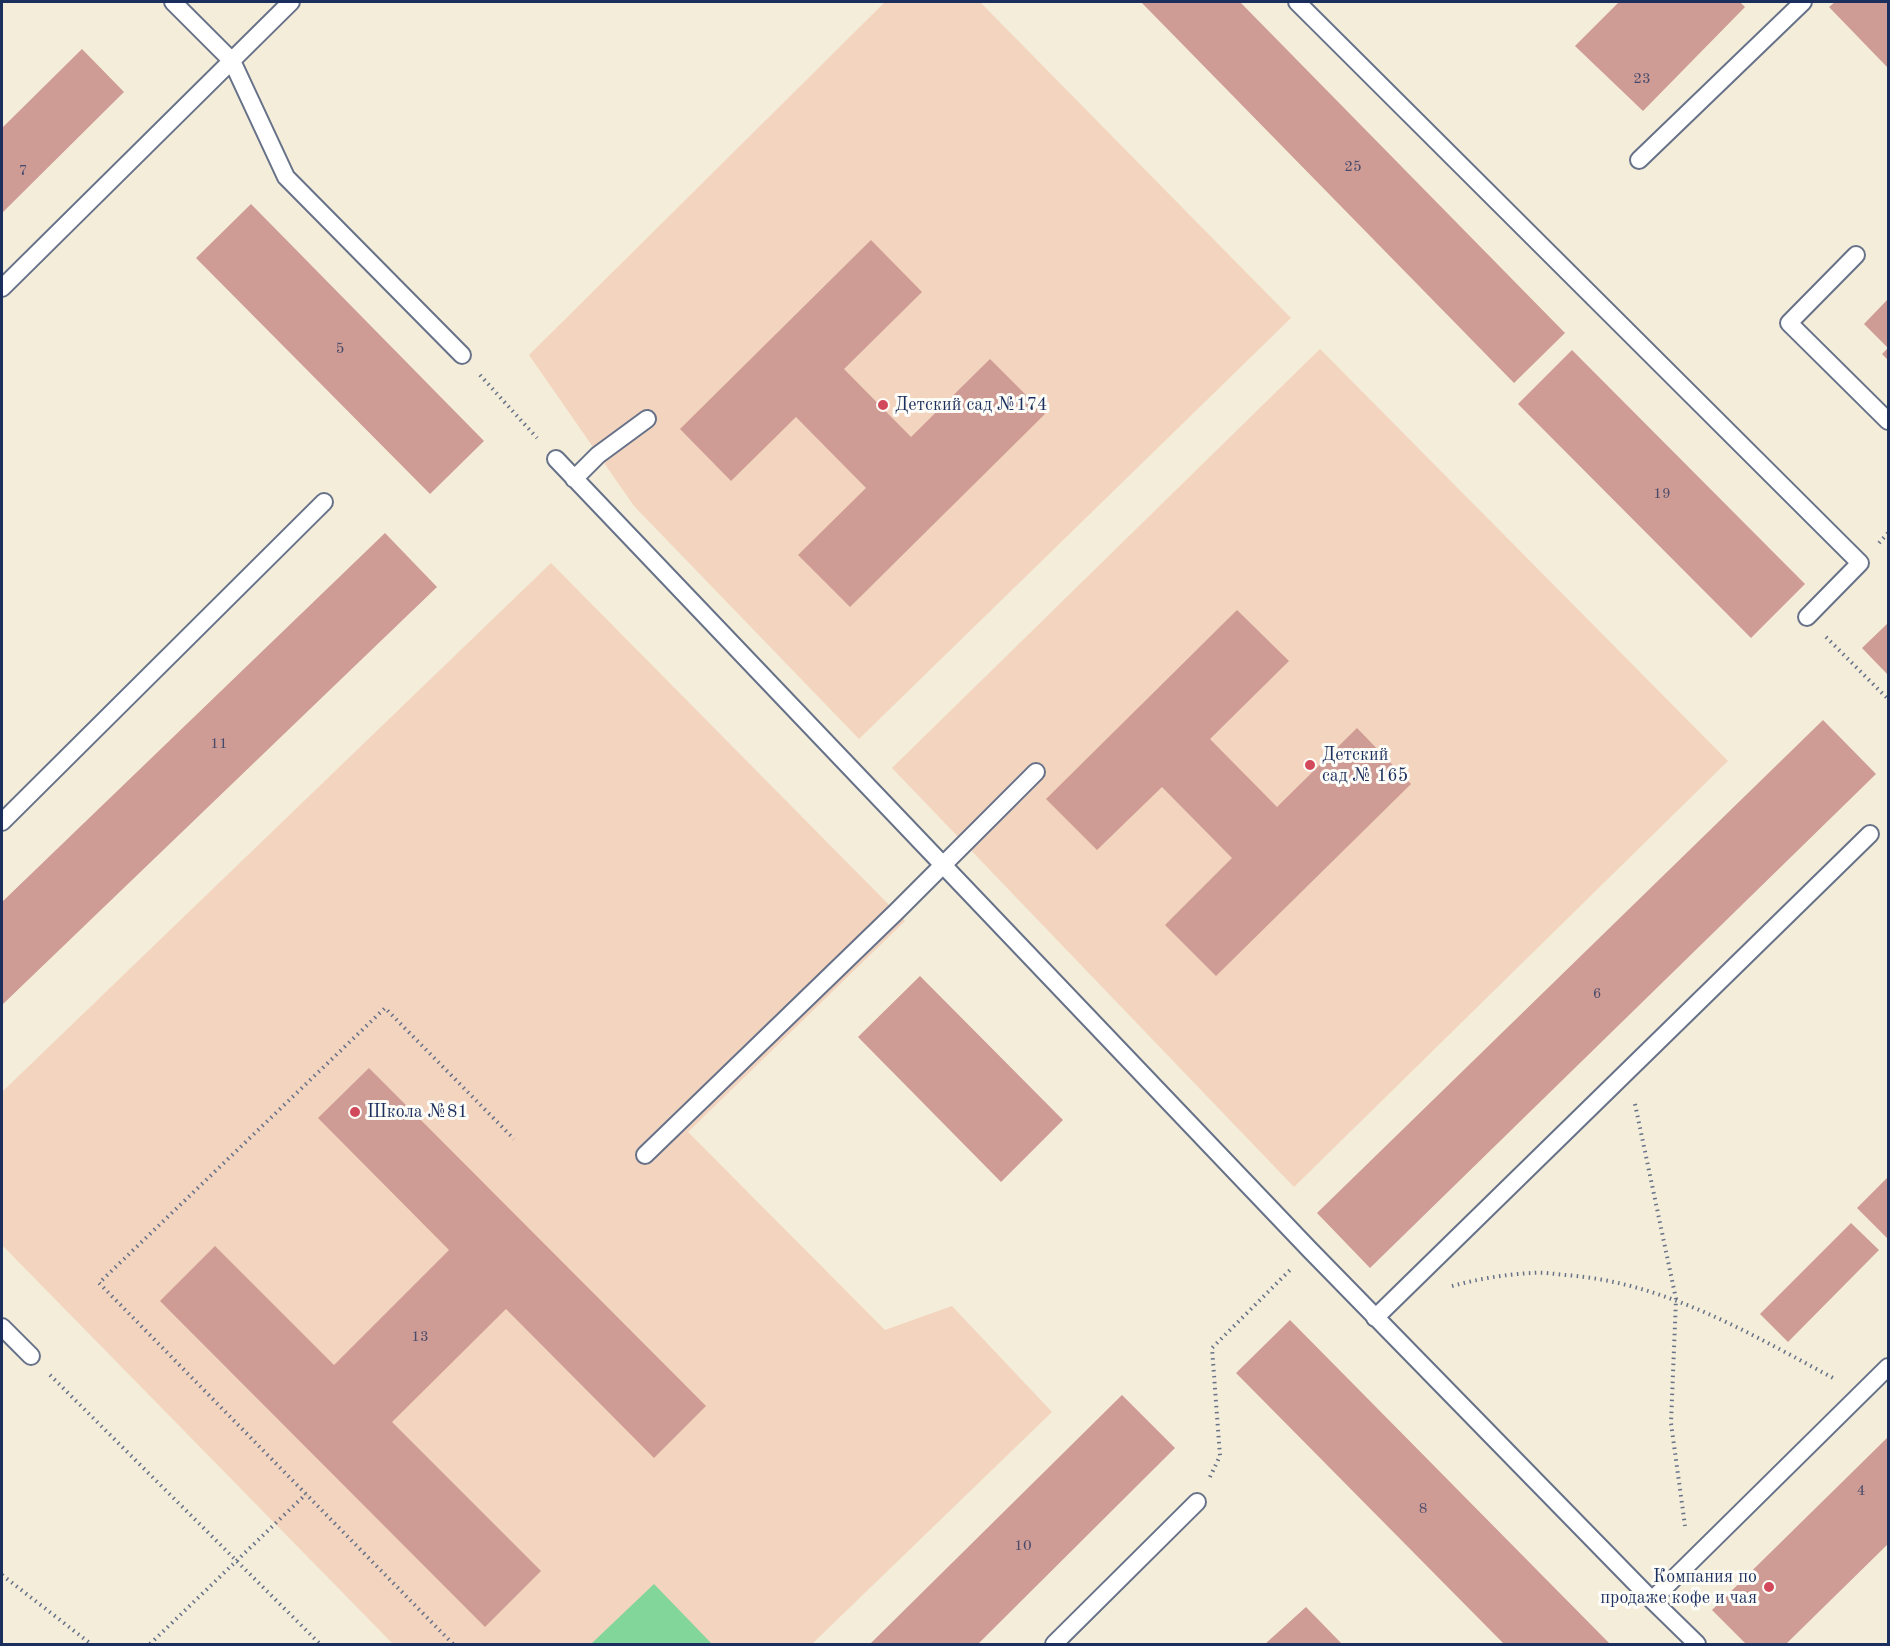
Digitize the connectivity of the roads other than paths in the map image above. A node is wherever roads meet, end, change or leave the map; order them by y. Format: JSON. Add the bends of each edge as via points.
{"nodes":[{"id":1,"x":173,"y":2,"type":"edge"},
{"id":2,"x":291,"y":2,"type":"edge"},
{"id":3,"x":1297,"y":2,"type":"edge"},
{"id":4,"x":1803,"y":2,"type":"edge"},
{"id":5,"x":232,"y":61,"type":"junction"},
{"id":6,"x":1639,"y":160,"type":"dead end"},
{"id":7,"x":1856,"y":255,"type":"dead end"},
{"id":8,"x":2,"y":288,"type":"edge"},
{"id":9,"x":462,"y":355,"type":"road end"},
{"id":10,"x":647,"y":419,"type":"dead end"},
{"id":11,"x":1888,"y":421,"type":"edge"},
{"id":12,"x":556,"y":459,"type":"road end"},
{"id":13,"x":574,"y":479,"type":"junction"},
{"id":14,"x":324,"y":502,"type":"dead end"},
{"id":15,"x":1807,"y":617,"type":"road end"},
{"id":16,"x":1036,"y":772,"type":"dead end"},
{"id":17,"x":2,"y":822,"type":"edge"},
{"id":18,"x":1870,"y":834,"type":"dead end"},
{"id":19,"x":942,"y":865,"type":"junction"},
{"id":20,"x":645,"y":1155,"type":"dead end"},
{"id":21,"x":1375,"y":1318,"type":"junction"},
{"id":22,"x":2,"y":1327,"type":"edge"},
{"id":23,"x":31,"y":1356,"type":"road end"},
{"id":24,"x":1888,"y":1367,"type":"edge"},
{"id":25,"x":1197,"y":1502,"type":"road end"},
{"id":26,"x":1652,"y":1600,"type":"junction"},
{"id":27,"x":1054,"y":1644,"type":"edge"},
{"id":28,"x":1697,"y":1644,"type":"edge"}],
"edges":[{"from":1,"to":5,"type":"lane"},
{"from":2,"to":5,"type":"lane"},
{"from":3,"to":15,"type":"lane","via":[[1860,563]]},
{"from":4,"to":6,"type":"lane"},
{"from":5,"to":8,"type":"lane"},
{"from":5,"to":9,"type":"lane","via":[[286,177]]},
{"from":7,"to":11,"type":"lane","via":[[1789,323]]},
{"from":10,"to":13,"type":"lane","via":[[598,454]]},
{"from":12,"to":13,"type":"lane"},
{"from":13,"to":19,"type":"lane"},
{"from":14,"to":17,"type":"lane"},
{"from":16,"to":19,"type":"lane"},
{"from":18,"to":21,"type":"lane"},
{"from":19,"to":20,"type":"lane"},
{"from":19,"to":21,"type":"lane"},
{"from":21,"to":26,"type":"lane"},
{"from":22,"to":23,"type":"lane"},
{"from":24,"to":26,"type":"lane"},
{"from":25,"to":27,"type":"lane"},
{"from":26,"to":28,"type":"lane"}]}
